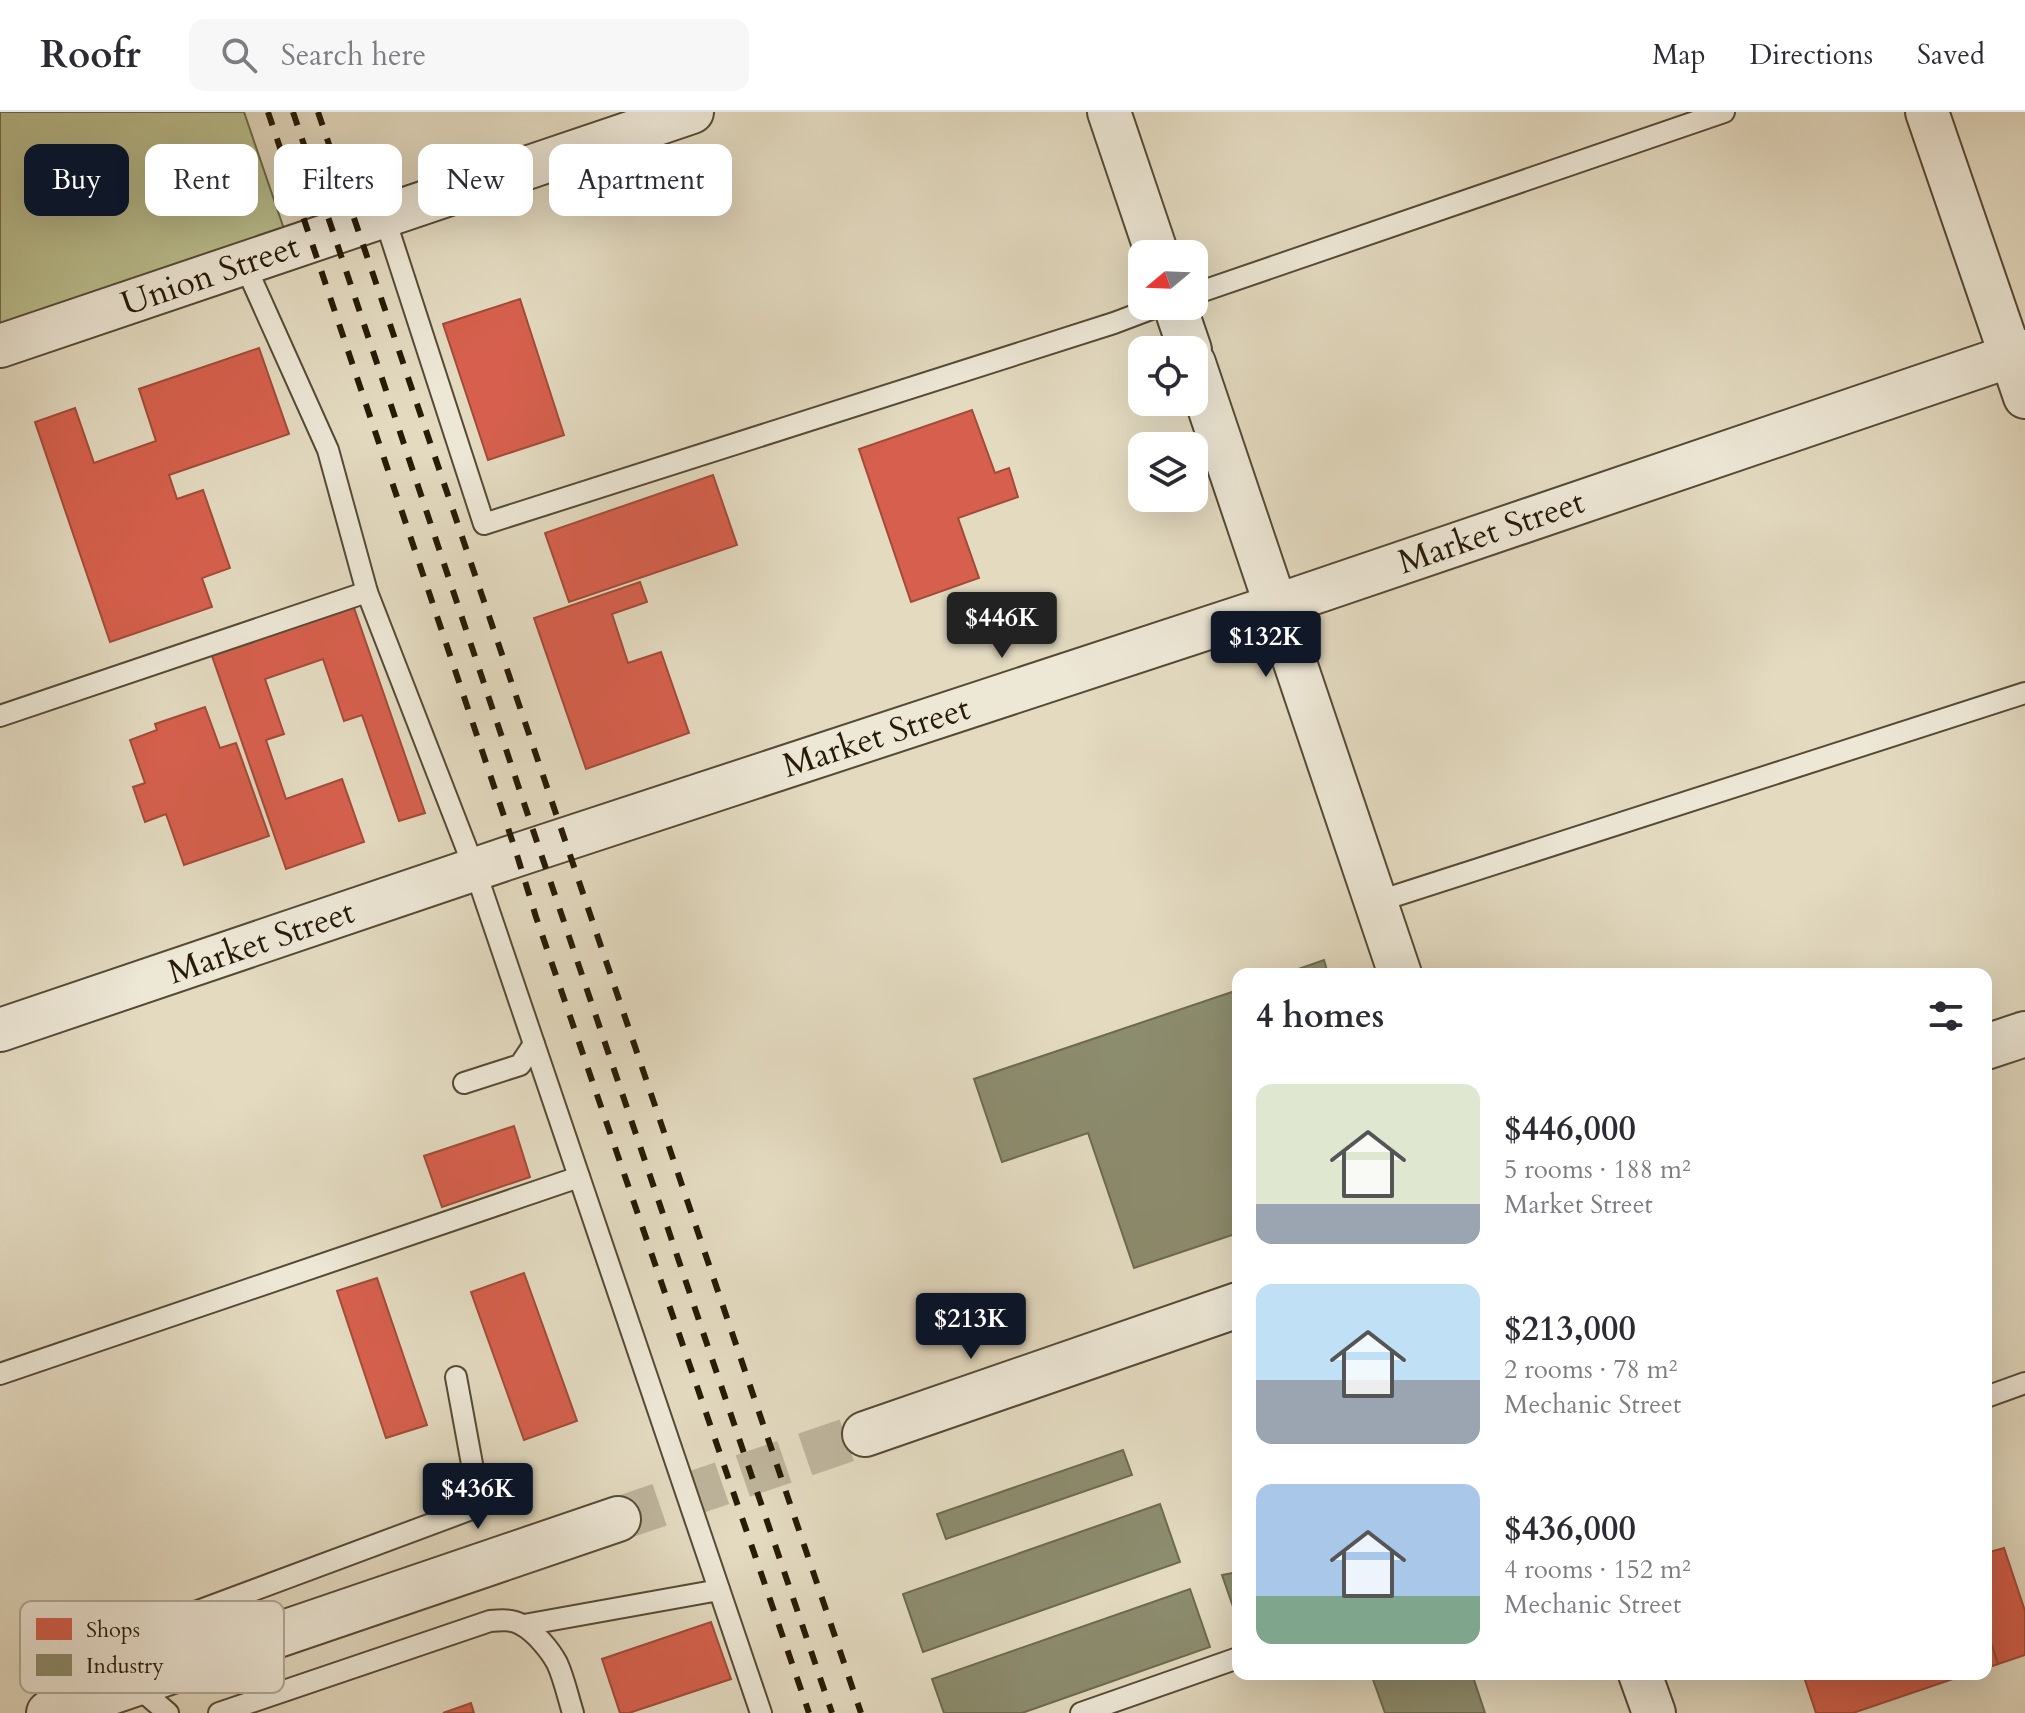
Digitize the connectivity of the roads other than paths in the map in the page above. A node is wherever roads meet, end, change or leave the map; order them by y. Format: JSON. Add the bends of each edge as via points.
{"nodes":[{"id":1,"x":692,"y":112,"type":"edge"},
{"id":2,"x":1109,"y":112,"type":"edge"},
{"id":3,"x":1724,"y":112,"type":"edge"},
{"id":4,"x":1927,"y":112,"type":"edge"},
{"id":5,"x":402,"y":210,"type":"edge"},
{"id":6,"x":384,"y":216,"type":"joint"},
{"id":7,"x":1152,"y":240,"type":"edge"},
{"id":8,"x":244,"y":263,"type":"junction"},
{"id":9,"x":1208,"y":289,"type":"edge"},
{"id":10,"x":1128,"y":318,"type":"edge"},
{"id":11,"x":0,"y":346,"type":"edge"},
{"id":12,"x":2018,"y":353,"type":"edge"},
{"id":13,"x":2025,"y":397,"type":"edge"},
{"id":14,"x":1208,"y":405,"type":"edge"},
{"id":15,"x":367,"y":592,"type":"junction"},
{"id":16,"x":1275,"y":606,"type":"junction"},
{"id":17,"x":2025,"y":693,"type":"edge"},
{"id":18,"x":0,"y":716,"type":"edge"},
{"id":19,"x":475,"y":870,"type":"junction"},
{"id":20,"x":1376,"y":902,"type":"junction"},
{"id":21,"x":1398,"y":968,"type":"edge"},
{"id":22,"x":0,"y":1030,"type":"edge"},
{"id":23,"x":2025,"y":1034,"type":"edge"},
{"id":24,"x":534,"y":1044,"type":"junction"},
{"id":25,"x":1992,"y":1045,"type":"edge"},
{"id":26,"x":464,"y":1083,"type":"dead end"},
{"id":27,"x":579,"y":1177,"type":"junction"},
{"id":28,"x":1232,"y":1307,"type":"edge"},
{"id":29,"x":0,"y":1374,"type":"edge"},
{"id":30,"x":456,"y":1377,"type":"dead end"},
{"id":31,"x":2025,"y":1383,"type":"edge"},
{"id":32,"x":1992,"y":1395,"type":"edge"},
{"id":33,"x":865,"y":1434,"type":"tunnel mouth"},
{"id":34,"x":618,"y":1519,"type":"tunnel mouth"},
{"id":35,"x":719,"y":1590,"type":"junction"},
{"id":36,"x":225,"y":1601,"type":"edge"},
{"id":37,"x":524,"y":1625,"type":"junction"},
{"id":38,"x":284,"y":1633,"type":"edge"},
{"id":39,"x":1232,"y":1660,"type":"edge"},
{"id":40,"x":1642,"y":1680,"type":"edge"},
{"id":41,"x":284,"y":1691,"type":"edge"},
{"id":42,"x":108,"y":1693,"type":"edge"},
{"id":43,"x":145,"y":1693,"type":"edge"},
{"id":44,"x":278,"y":1693,"type":"edge"},
{"id":45,"x":49,"y":1713,"type":"edge"},
{"id":46,"x":168,"y":1713,"type":"edge"},
{"id":47,"x":219,"y":1713,"type":"edge"},
{"id":48,"x":573,"y":1713,"type":"edge"},
{"id":49,"x":761,"y":1713,"type":"edge"},
{"id":50,"x":1081,"y":1713,"type":"edge"},
{"id":51,"x":1654,"y":1713,"type":"edge"}],
"edges":[{"from":1,"to":5,"type":"street","name":"Union Street"},
{"from":2,"to":7,"type":"street"},
{"from":3,"to":9,"type":"lane"},
{"from":4,"to":12,"type":"street"},
{"from":6,"to":8,"type":"street","name":"Union Street"},
{"from":6,"to":10,"type":"lane","via":[[484,524]]},
{"from":8,"to":11,"type":"street","name":"Union Street"},
{"from":8,"to":15,"type":"lane","via":[[328,450]]},
{"from":12,"to":13,"type":"street"},
{"from":12,"to":16,"type":"street","name":"Market Street"},
{"from":14,"to":16,"type":"street"},
{"from":15,"to":18,"type":"lane"},
{"from":15,"to":19,"type":"lane"},
{"from":16,"to":19,"type":"street","name":"Market Street"},
{"from":16,"to":20,"type":"street"},
{"from":17,"to":20,"type":"lane"},
{"from":19,"to":22,"type":"street","name":"Market Street"},
{"from":19,"to":24,"type":"lane"},
{"from":20,"to":21,"type":"street"},
{"from":23,"to":25,"type":"street"},
{"from":24,"to":26,"type":"lane","via":[[520,1065]]},
{"from":24,"to":27,"type":"lane"},
{"from":27,"to":29,"type":"lane"},
{"from":27,"to":35,"type":"lane"},
{"from":28,"to":33,"type":"street"},
{"from":30,"to":36,"type":"lane","via":[[477,1491],[469,1510]]},
{"from":31,"to":32,"type":"lane"},
{"from":34,"to":38,"type":"street"},
{"from":35,"to":37,"type":"lane"},
{"from":35,"to":49,"type":"lane"},
{"from":37,"to":41,"type":"lane","via":[[490,1621]]},
{"from":37,"to":48,"type":"lane","via":[[556,1662]]},
{"from":39,"to":50,"type":"lane"},
{"from":40,"to":51,"type":"street"},
{"from":42,"to":45,"type":"street"},
{"from":43,"to":46,"type":"lane"},
{"from":44,"to":47,"type":"lane"}]}
